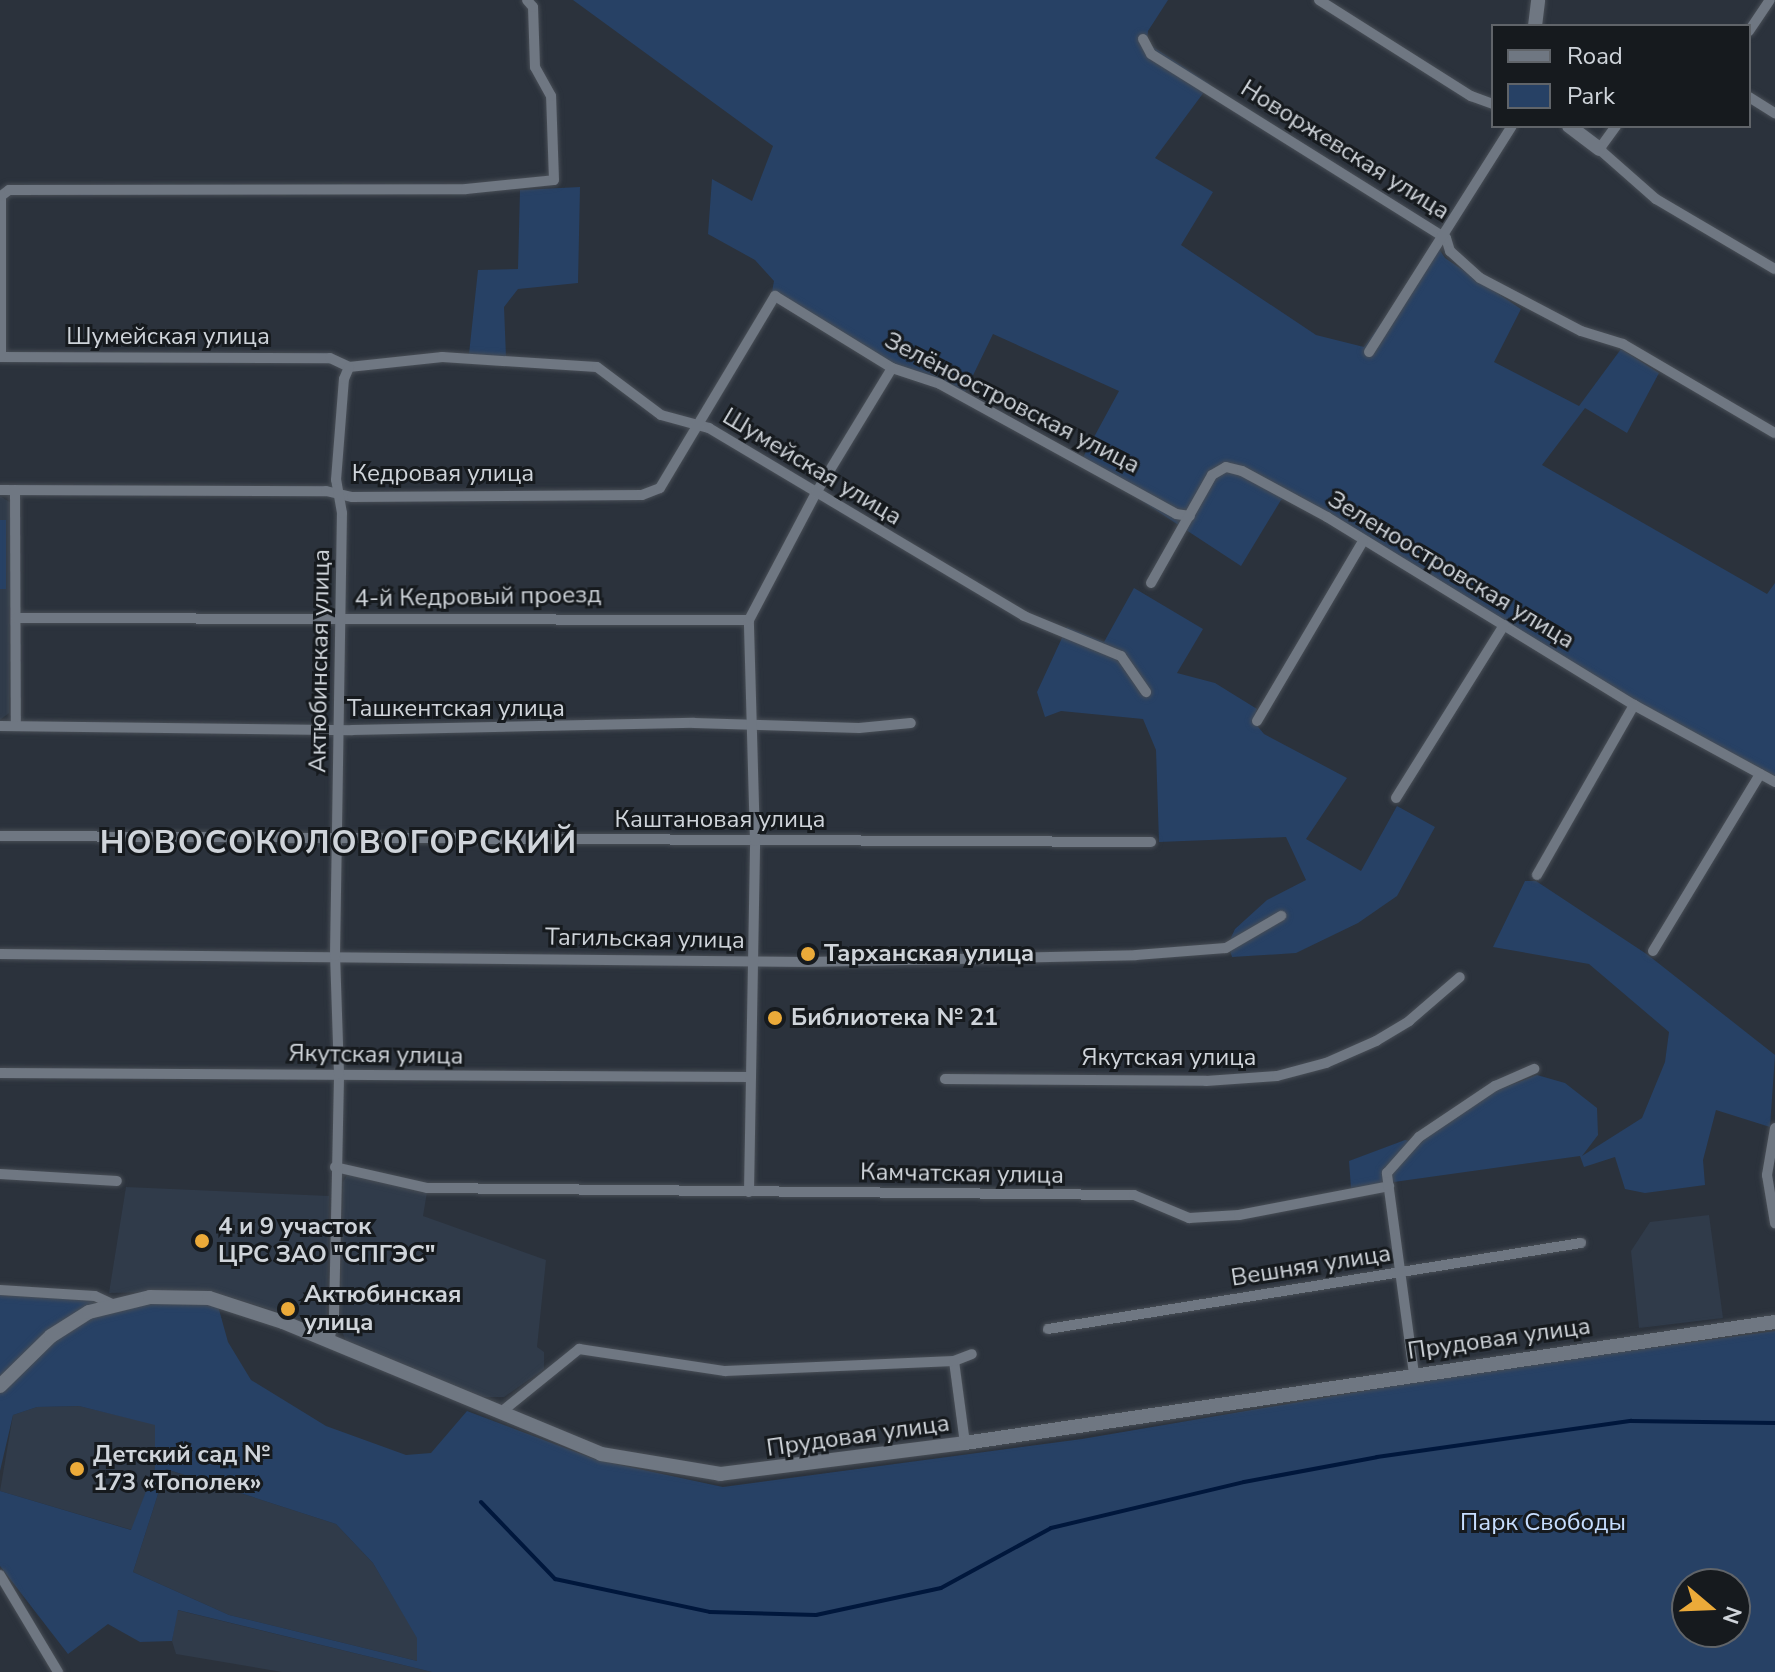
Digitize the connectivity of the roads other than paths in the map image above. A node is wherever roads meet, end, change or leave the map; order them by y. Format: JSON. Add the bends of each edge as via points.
{"nodes":[{"id":1,"x":527,"y":0,"type":"edge"},
{"id":2,"x":1319,"y":0,"type":"edge"},
{"id":3,"x":1538,"y":0,"type":"edge"},
{"id":4,"x":1770,"y":0,"type":"edge"},
{"id":5,"x":1535,"y":24,"type":"edge"},
{"id":6,"x":1751,"y":28,"type":"edge"},
{"id":7,"x":1143,"y":39,"type":"dead end"},
{"id":8,"x":1751,"y":98,"type":"edge"},
{"id":9,"x":1491,"y":103,"type":"edge"},
{"id":10,"x":1775,"y":113,"type":"edge"},
{"id":11,"x":1511,"y":128,"type":"edge"},
{"id":12,"x":1572,"y":128,"type":"edge"},
{"id":13,"x":1615,"y":128,"type":"edge"},
{"id":14,"x":1599,"y":149,"type":"junction"},
{"id":15,"x":1446,"y":238,"type":"junction"},
{"id":16,"x":1775,"y":269,"type":"edge"},
{"id":17,"x":775,"y":296,"type":"joint"},
{"id":18,"x":1369,"y":352,"type":"dead end"},
{"id":19,"x":0,"y":357,"type":"edge"},
{"id":20,"x":349,"y":367,"type":"junction"},
{"id":21,"x":892,"y":368,"type":"junction"},
{"id":22,"x":698,"y":425,"type":"junction"},
{"id":23,"x":1775,"y":433,"type":"edge"},
{"id":24,"x":0,"y":490,"type":"edge"},
{"id":25,"x":15,"y":490,"type":"junction"},
{"id":26,"x":338,"y":493,"type":"junction"},
{"id":27,"x":816,"y":493,"type":"junction"},
{"id":28,"x":1190,"y":516,"type":"junction"},
{"id":29,"x":1363,"y":541,"type":"junction"},
{"id":30,"x":1151,"y":583,"type":"dead end"},
{"id":31,"x":16,"y":618,"type":"junction"},
{"id":32,"x":340,"y":619,"type":"junction"},
{"id":33,"x":749,"y":620,"type":"junction"},
{"id":34,"x":1504,"y":625,"type":"junction"},
{"id":35,"x":1146,"y":692,"type":"dead end"},
{"id":36,"x":1634,"y":705,"type":"junction"},
{"id":37,"x":1257,"y":721,"type":"dead end"},
{"id":38,"x":911,"y":723,"type":"dead end"},
{"id":39,"x":753,"y":725,"type":"junction"},
{"id":40,"x":0,"y":726,"type":"edge"},
{"id":41,"x":16,"y":726,"type":"junction"},
{"id":42,"x":339,"y":730,"type":"junction"},
{"id":43,"x":1760,"y":774,"type":"junction"},
{"id":44,"x":1775,"y":782,"type":"edge"},
{"id":45,"x":1396,"y":798,"type":"dead end"},
{"id":46,"x":0,"y":836,"type":"edge"},
{"id":47,"x":336,"y":839,"type":"junction"},
{"id":48,"x":755,"y":841,"type":"junction"},
{"id":49,"x":1151,"y":842,"type":"dead end"},
{"id":50,"x":1537,"y":875,"type":"dead end"},
{"id":51,"x":1281,"y":916,"type":"dead end"},
{"id":52,"x":1653,"y":951,"type":"dead end"},
{"id":53,"x":0,"y":954,"type":"edge"},
{"id":54,"x":335,"y":956,"type":"junction"},
{"id":55,"x":752,"y":960,"type":"junction"},
{"id":56,"x":1460,"y":977,"type":"dead end"},
{"id":57,"x":1534,"y":1069,"type":"dead end"},
{"id":58,"x":0,"y":1073,"type":"edge"},
{"id":59,"x":339,"y":1074,"type":"junction"},
{"id":60,"x":751,"y":1077,"type":"junction"},
{"id":61,"x":945,"y":1079,"type":"dead end"},
{"id":62,"x":1775,"y":1128,"type":"edge"},
{"id":63,"x":335,"y":1167,"type":"junction"},
{"id":64,"x":0,"y":1174,"type":"edge"},
{"id":65,"x":117,"y":1181,"type":"dead end"},
{"id":66,"x":1389,"y":1186,"type":"junction"},
{"id":67,"x":749,"y":1192,"type":"junction"},
{"id":68,"x":1775,"y":1223,"type":"edge"},
{"id":69,"x":1581,"y":1243,"type":"dead end"},
{"id":70,"x":1402,"y":1272,"type":"junction"},
{"id":71,"x":0,"y":1290,"type":"edge"},
{"id":72,"x":112,"y":1304,"type":"junction"},
{"id":73,"x":1775,"y":1322,"type":"edge"},
{"id":74,"x":1048,"y":1329,"type":"dead end"},
{"id":75,"x":329,"y":1342,"type":"junction"},
{"id":76,"x":972,"y":1354,"type":"dead end"},
{"id":77,"x":954,"y":1361,"type":"junction"},
{"id":78,"x":1414,"y":1374,"type":"junction"},
{"id":79,"x":0,"y":1386,"type":"edge"},
{"id":80,"x":500,"y":1413,"type":"junction"},
{"id":81,"x":965,"y":1443,"type":"junction"},
{"id":82,"x":0,"y":1575,"type":"edge"},
{"id":83,"x":4,"y":1594,"type":"edge"},
{"id":84,"x":58,"y":1672,"type":"edge"}],
"edges":[{"from":1,"to":19,"type":"street","name":"Шумейская улица","via":[[533,7],[535,67],[551,96],[554,180],[466,189],[9,190],[1,196]]},
{"from":2,"to":9,"type":"street","via":[[1471,96]]},
{"from":3,"to":5,"type":"main road"},
{"from":4,"to":6,"type":"street"},
{"from":7,"to":15,"type":"street","name":"Новоржевская улица","via":[[1151,54]]},
{"from":8,"to":10,"type":"street"},
{"from":11,"to":15,"type":"street"},
{"from":12,"to":14,"type":"main road"},
{"from":13,"to":14,"type":"street"},
{"from":14,"to":16,"type":"street","via":[[1656,199]]},
{"from":15,"to":18,"type":"street"},
{"from":15,"to":23,"type":"street","name":"Новоржевская улица","via":[[1450,251],[1480,278],[1581,331],[1623,344]]},
{"from":17,"to":21,"type":"street","name":"Зелёноостровская улица"},
{"from":17,"to":22,"type":"street","name":"Кедровая улица"},
{"from":19,"to":20,"type":"street","name":"Шумейская улица","via":[[330,358]]},
{"from":20,"to":22,"type":"street","name":"Шумейская улица","via":[[442,357],[590,365],[661,415]]},
{"from":20,"to":26,"type":"street","name":"Актюбинская улица"},
{"from":21,"to":27,"type":"street"},
{"from":21,"to":28,"type":"street","name":"Зелёноостровская улица","via":[[940,384],[1176,514]]},
{"from":22,"to":26,"type":"street","name":"Кедровая улица","via":[[660,488],[642,495]]},
{"from":22,"to":27,"type":"street","name":"Шумейская улица"},
{"from":24,"to":25,"type":"street","name":"Кедровая улица"},
{"from":25,"to":26,"type":"street","name":"Кедровая улица"},
{"from":25,"to":31,"type":"street"},
{"from":26,"to":32,"type":"street","name":"Актюбинская улица"},
{"from":27,"to":33,"type":"street"},
{"from":27,"to":35,"type":"street","name":"Шумейская улица","via":[[1024,616],[1121,656]]},
{"from":28,"to":29,"type":"street","name":"Зеленоостровская улица","via":[[1212,475],[1226,467],[1281,490]]},
{"from":28,"to":30,"type":"street","name":"Зеленоостровская улица"},
{"from":29,"to":34,"type":"street","name":"Зеленоостровская улица"},
{"from":29,"to":37,"type":"street"},
{"from":31,"to":32,"type":"street","name":"4-й Кедровый проезд"},
{"from":31,"to":41,"type":"street"},
{"from":32,"to":33,"type":"street","name":"4-й Кедровый проезд"},
{"from":32,"to":42,"type":"street","name":"Актюбинская улица"},
{"from":33,"to":39,"type":"street"},
{"from":34,"to":36,"type":"street","name":"Зеленоостровская улица"},
{"from":34,"to":45,"type":"street"},
{"from":36,"to":43,"type":"street","name":"Зеленоостровская улица"},
{"from":36,"to":50,"type":"street"},
{"from":38,"to":39,"type":"street","name":"Ташкентская улица","via":[[859,728]]},
{"from":39,"to":42,"type":"street","name":"Ташкентская улица"},
{"from":39,"to":48,"type":"street"},
{"from":40,"to":41,"type":"street","name":"Ташкентская улица"},
{"from":41,"to":42,"type":"street","name":"Ташкентская улица"},
{"from":42,"to":47,"type":"street","name":"Актюбинская улица"},
{"from":43,"to":44,"type":"street","name":"Зеленоостровская улица"},
{"from":43,"to":52,"type":"street"},
{"from":46,"to":47,"type":"street","name":"Каштановая улица"},
{"from":47,"to":48,"type":"street","name":"Каштановая улица"},
{"from":47,"to":54,"type":"street","name":"Актюбинская улица"},
{"from":48,"to":49,"type":"street","name":"Каштановая улица"},
{"from":48,"to":55,"type":"street"},
{"from":51,"to":55,"type":"street","name":"Тагильская улица","via":[[1226,948]]},
{"from":53,"to":54,"type":"street","name":"Тагильская улица"},
{"from":54,"to":55,"type":"street","name":"Тагильская улица"},
{"from":54,"to":59,"type":"street","name":"Актюбинская улица"},
{"from":55,"to":60,"type":"street"},
{"from":56,"to":61,"type":"street","name":"Якутская улица","via":[[1409,1021],[1376,1041],[1326,1063],[1277,1076],[1206,1081]]},
{"from":57,"to":66,"type":"street","via":[[1495,1086],[1419,1137],[1387,1173]]},
{"from":58,"to":59,"type":"street","name":"Якутская улица"},
{"from":59,"to":60,"type":"street","name":"Якутская улица"},
{"from":59,"to":63,"type":"street","name":"Актюбинская улица"},
{"from":60,"to":67,"type":"street"},
{"from":62,"to":68,"type":"street","via":[[1767,1175]]},
{"from":63,"to":67,"type":"street","name":"Камчатская улица","via":[[427,1188]]},
{"from":63,"to":75,"type":"street","name":"Актюбинская улица","via":[[334,1316]]},
{"from":64,"to":65,"type":"street"},
{"from":66,"to":67,"type":"street","name":"Камчатская улица","via":[[1239,1215],[1189,1218],[1134,1195]]},
{"from":66,"to":70,"type":"street"},
{"from":69,"to":70,"type":"street","name":"Вешняя улица"},
{"from":70,"to":74,"type":"street","name":"Вешняя улица"},
{"from":70,"to":78,"type":"street"},
{"from":71,"to":72,"type":"street","via":[[95,1296]]},
{"from":72,"to":75,"type":"main road","name":"Прудовая улица","via":[[169,1295],[209,1298]]},
{"from":72,"to":79,"type":"main road","name":"Прудовая улица","via":[[64,1327]]},
{"from":73,"to":78,"type":"main road","name":"Прудовая улица"},
{"from":75,"to":80,"type":"main road","name":"Прудовая улица"},
{"from":76,"to":77,"type":"street"},
{"from":77,"to":80,"type":"street","via":[[725,1371],[579,1349]]},
{"from":77,"to":81,"type":"street"},
{"from":78,"to":81,"type":"main road","name":"Прудовая улица"},
{"from":80,"to":81,"type":"main road","name":"Прудовая улица","via":[[601,1454],[666,1469],[720,1474]]},
{"from":82,"to":83,"type":"street"},
{"from":83,"to":84,"type":"street"}]}
